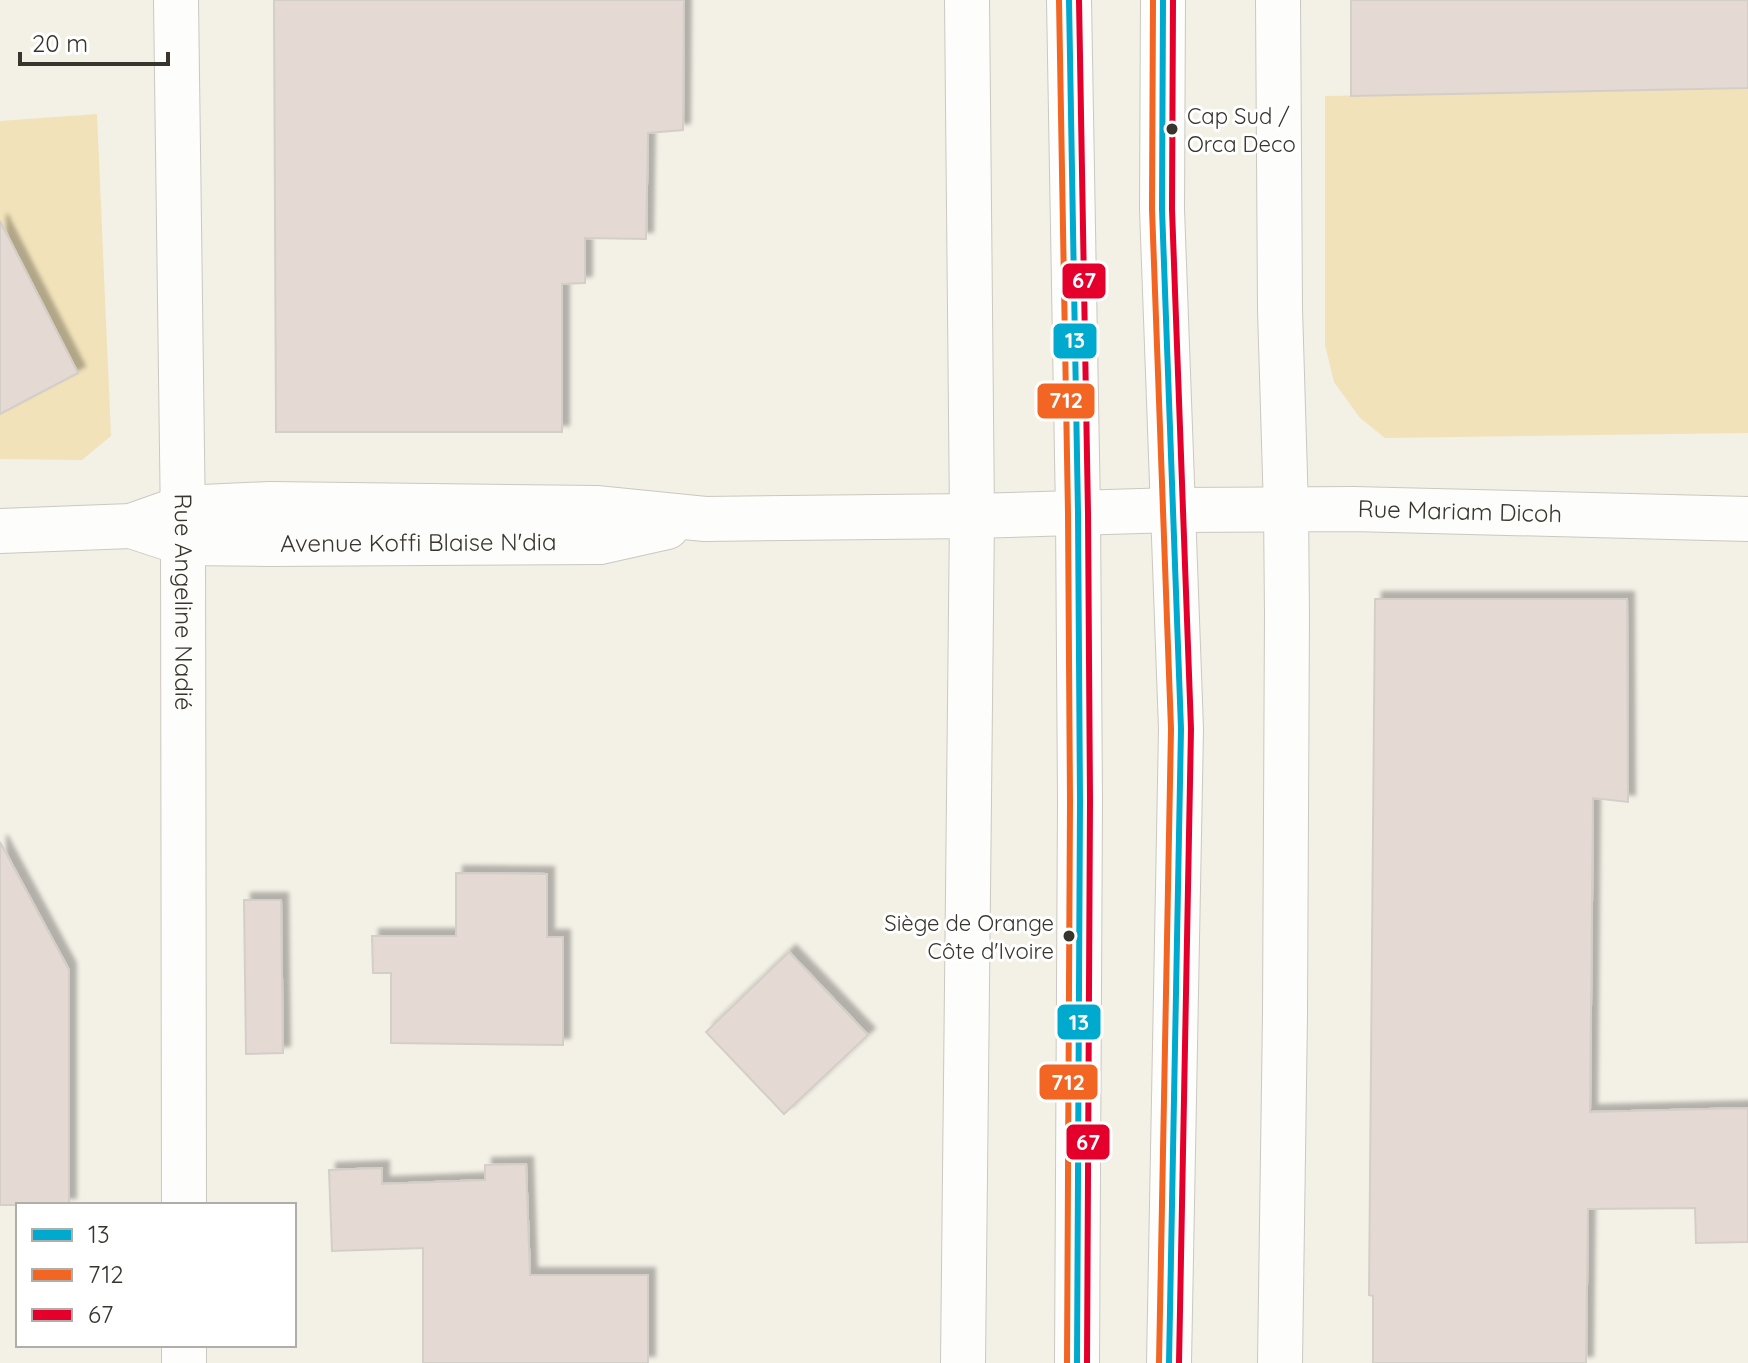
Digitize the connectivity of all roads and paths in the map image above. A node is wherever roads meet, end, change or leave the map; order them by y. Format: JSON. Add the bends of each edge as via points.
{"nodes":[{"id":1,"x":176,"y":0,"type":"edge"},
{"id":2,"x":967,"y":0,"type":"edge"},
{"id":3,"x":1069,"y":0,"type":"edge"},
{"id":4,"x":1163,"y":0,"type":"edge"},
{"id":5,"x":1278,"y":0,"type":"edge"},
{"id":6,"x":1286,"y":509,"type":"junction"},
{"id":7,"x":1174,"y":510,"type":"junction"},
{"id":8,"x":1078,"y":513,"type":"junction"},
{"id":9,"x":972,"y":516,"type":"junction"},
{"id":10,"x":1748,"y":519,"type":"edge"},
{"id":11,"x":183,"y":526,"type":"junction"},
{"id":12,"x":0,"y":531,"type":"edge"},
{"id":13,"x":184,"y":1203,"type":"edge"},
{"id":14,"x":963,"y":1363,"type":"edge"},
{"id":15,"x":1077,"y":1363,"type":"edge"},
{"id":16,"x":1169,"y":1363,"type":"edge"},
{"id":17,"x":1280,"y":1363,"type":"edge"}],
"edges":[{"from":1,"to":11,"type":"main road","name":"Rue Angeline Nadié"},
{"from":2,"to":9,"type":"main road"},
{"from":3,"to":8,"type":"main road"},
{"from":4,"to":7,"type":"main road","via":[[1162,209]]},
{"from":5,"to":6,"type":"main road"},
{"from":6,"to":7,"type":"main road","name":"Rue Mariam Dicoh"},
{"from":6,"to":10,"type":"main road","name":"Rue Mariam Dicoh"},
{"from":6,"to":17,"type":"main road"},
{"from":7,"to":8,"type":"main road","name":"Rue Mariam Dicoh"},
{"from":7,"to":16,"type":"main road","via":[[1181,743]]},
{"from":8,"to":9,"type":"main road","name":"Avenue Koffi Blaise N'dia"},
{"from":8,"to":15,"type":"main road"},
{"from":9,"to":11,"type":"main road","name":"Avenue Koffi Blaise N'dia","via":[[705,519],[596,508],[270,504]]},
{"from":9,"to":14,"type":"main road"},
{"from":11,"to":12,"type":"main road","name":"Avenue Koffi Blaise N'dia"},
{"from":11,"to":13,"type":"main road","name":"Rue Angeline Nadié"}]}
